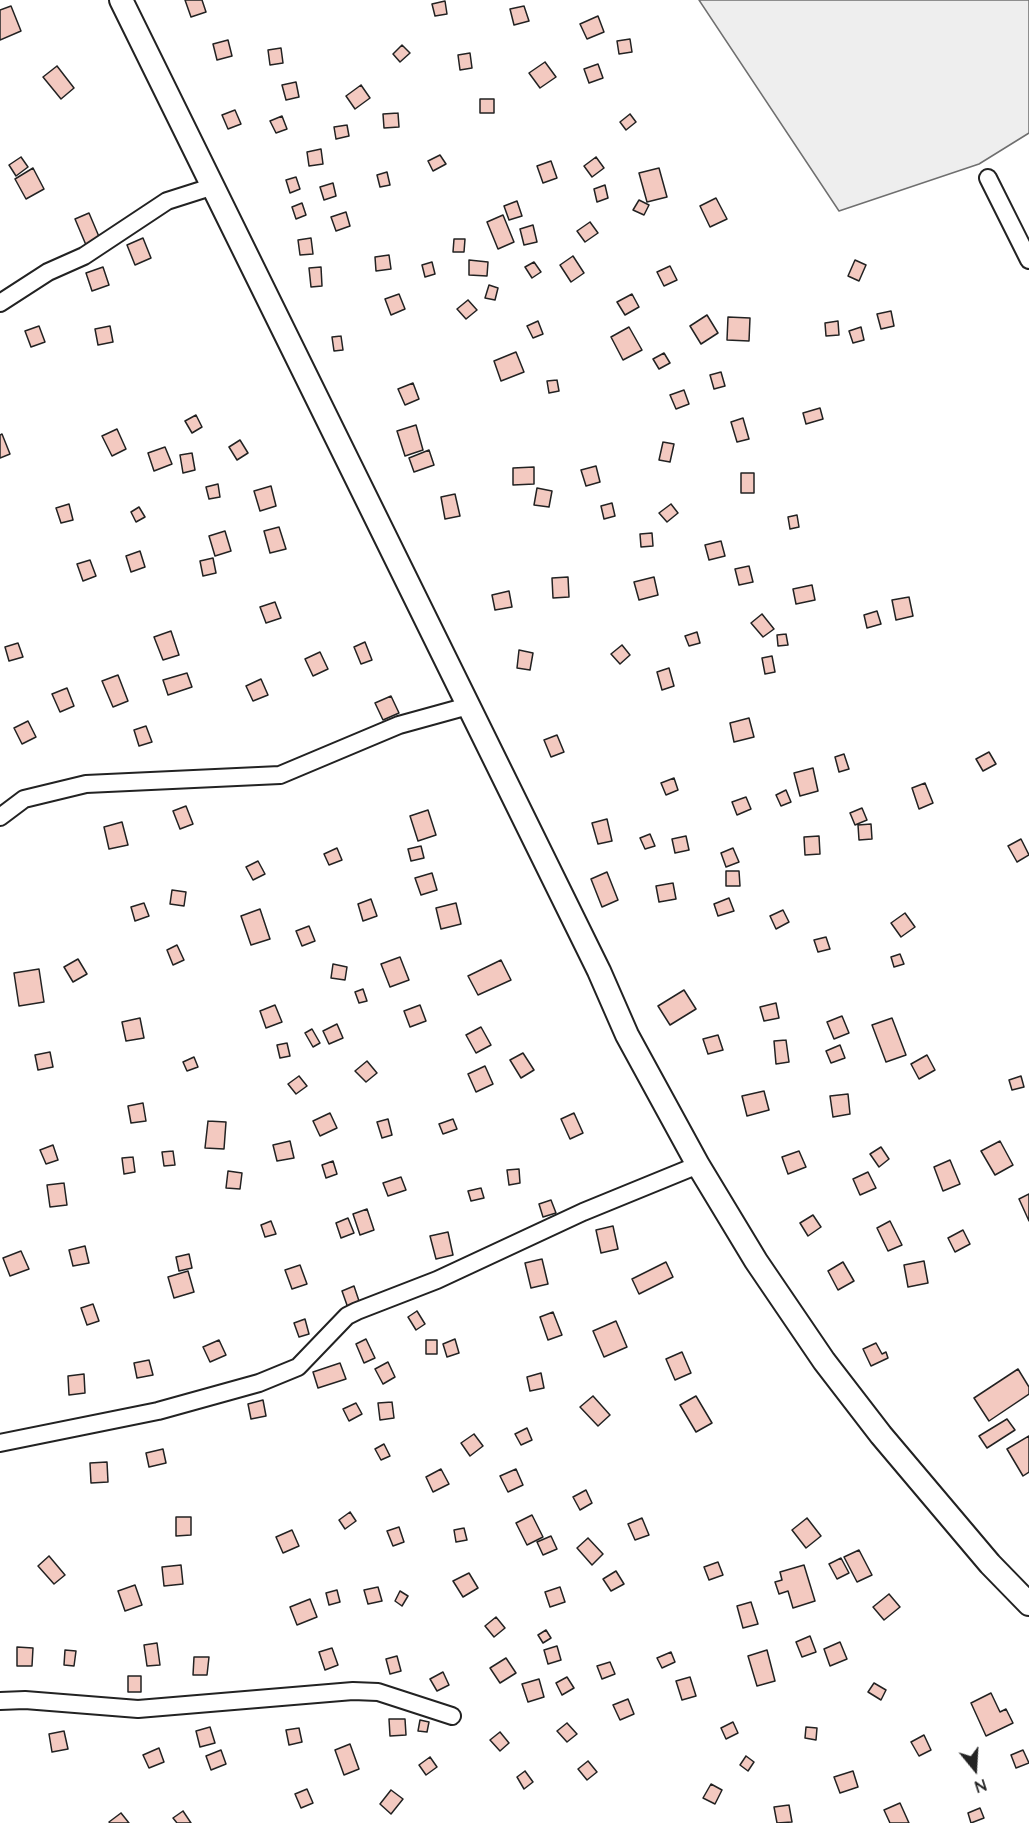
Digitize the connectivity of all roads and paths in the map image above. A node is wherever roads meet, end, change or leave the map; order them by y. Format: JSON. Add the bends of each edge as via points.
{"nodes":[{"id":1,"x":121,"y":0,"type":"edge"},
{"id":2,"x":988,"y":178,"type":"dead end"},
{"id":3,"x":211,"y":187,"type":"junction"},
{"id":4,"x":1029,"y":260,"type":"edge"},
{"id":5,"x":0,"y":303,"type":"edge"},
{"id":6,"x":468,"y":706,"type":"junction"},
{"id":7,"x":0,"y":817,"type":"edge"},
{"id":8,"x":698,"y":1165,"type":"junction"},
{"id":9,"x":0,"y":1443,"type":"edge"},
{"id":10,"x":1029,"y":1604,"type":"edge"},
{"id":11,"x":0,"y":1701,"type":"edge"},
{"id":12,"x":452,"y":1716,"type":"dead end"}],
"edges":[{"from":1,"to":3,"type":"main road"},
{"from":2,"to":4,"type":"street"},
{"from":3,"to":5,"type":"street","via":[[167,201],[84,256],[48,272]]},
{"from":3,"to":6,"type":"main road"},
{"from":6,"to":7,"type":"street","via":[[399,725],[280,775],[86,784],[24,799]]},
{"from":6,"to":8,"type":"main road","via":[[627,1035]]},
{"from":8,"to":9,"type":"street","via":[[357,1311],[298,1367],[259,1383],[158,1411]]},
{"from":8,"to":10,"type":"main road","via":[[756,1261],[824,1361],[881,1435]]},
{"from":11,"to":12,"type":"street","via":[[138,1709],[353,1690],[378,1692]]}]}
